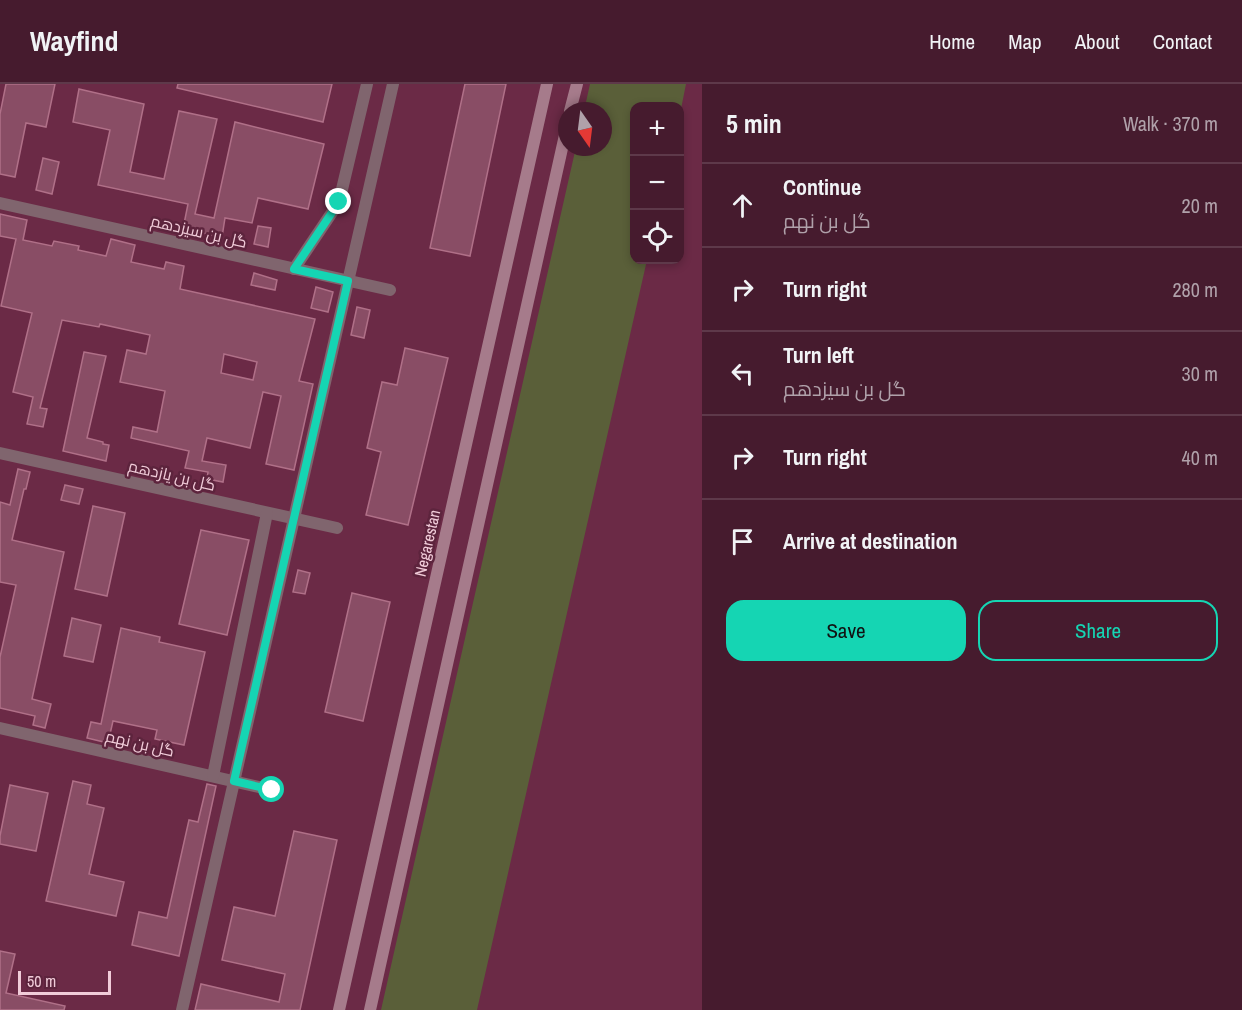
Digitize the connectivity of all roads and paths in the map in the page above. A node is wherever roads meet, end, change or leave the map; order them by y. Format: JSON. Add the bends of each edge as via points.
{"nodes":[{"id":1,"x":367,"y":84,"type":"edge"},
{"id":2,"x":393,"y":84,"type":"edge"},
{"id":3,"x":547,"y":84,"type":"edge"},
{"id":4,"x":576,"y":84,"type":"edge"},
{"id":5,"x":572,"y":102,"type":"edge"},
{"id":6,"x":560,"y":156,"type":"edge"},
{"id":7,"x":0,"y":203,"type":"edge"},
{"id":8,"x":294,"y":269,"type":"junction"},
{"id":9,"x":348,"y":281,"type":"junction"},
{"id":10,"x":390,"y":290,"type":"dead end"},
{"id":11,"x":0,"y":453,"type":"edge"},
{"id":12,"x":267,"y":513,"type":"junction"},
{"id":13,"x":294,"y":519,"type":"junction"},
{"id":14,"x":337,"y":528,"type":"dead end"},
{"id":15,"x":0,"y":728,"type":"edge"},
{"id":16,"x":213,"y":776,"type":"junction"},
{"id":17,"x":234,"y":781,"type":"junction"},
{"id":18,"x":272,"y":790,"type":"dead end"},
{"id":19,"x":182,"y":1010,"type":"edge"},
{"id":20,"x":339,"y":1010,"type":"edge"},
{"id":21,"x":370,"y":1010,"type":"edge"}],
"edges":[{"from":1,"to":8,"type":"street","via":[[339,202]]},
{"from":2,"to":9,"type":"street"},
{"from":3,"to":20,"type":"street","name":"Negarestan"},
{"from":4,"to":5,"type":"street"},
{"from":6,"to":21,"type":"street"},
{"from":7,"to":8,"type":"street","name":"گل بن سیزدهم"},
{"from":8,"to":9,"type":"street","name":"گل بن سیزدهم"},
{"from":9,"to":10,"type":"street","name":"گل بن سیزدهم"},
{"from":9,"to":13,"type":"street"},
{"from":11,"to":12,"type":"street","name":"گل بن یازدهم"},
{"from":12,"to":13,"type":"street","name":"گل بن یازدهم"},
{"from":12,"to":16,"type":"street"},
{"from":13,"to":14,"type":"street","name":"گل بن یازدهم"},
{"from":13,"to":17,"type":"street"},
{"from":15,"to":16,"type":"street","name":"گل بن نهم"},
{"from":16,"to":17,"type":"street","name":"گل بن نهم"},
{"from":17,"to":18,"type":"street","name":"گل بن نهم"},
{"from":17,"to":19,"type":"street"}]}
